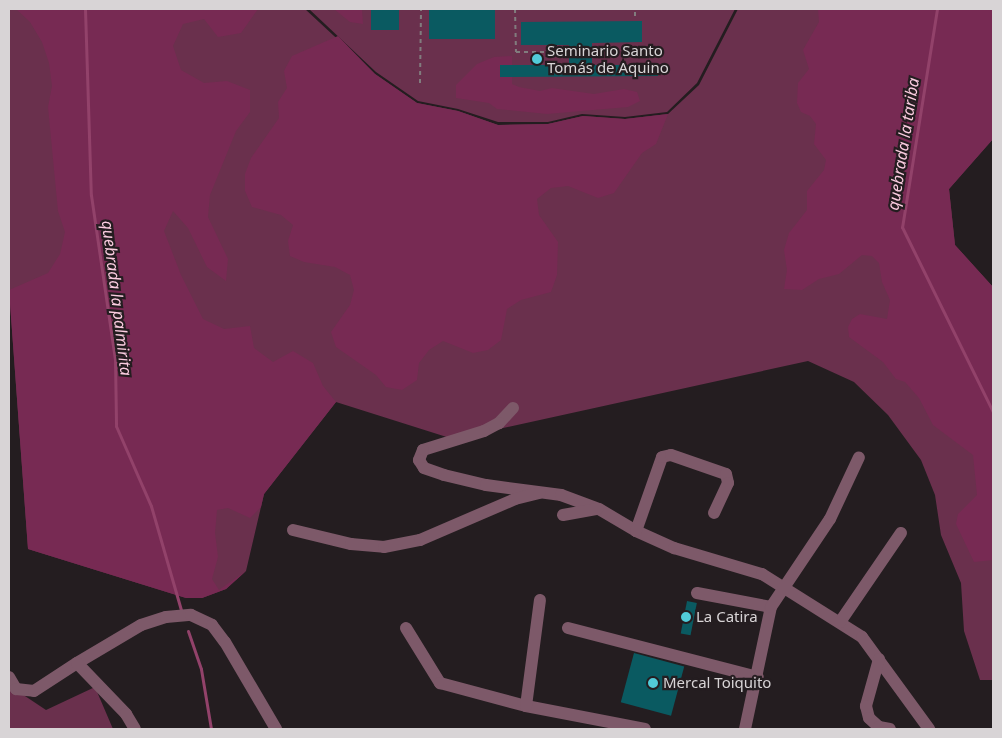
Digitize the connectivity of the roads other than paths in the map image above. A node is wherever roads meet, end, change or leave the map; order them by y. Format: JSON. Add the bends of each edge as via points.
{"nodes":[{"id":1,"x":514,"y":408,"type":"dead end"},
{"id":2,"x":860,"y":457,"type":"dead end"},
{"id":3,"x":543,"y":492,"type":"junction"},
{"id":4,"x":600,"y":509,"type":"junction"},
{"id":5,"x":714,"y":513,"type":"dead end"},
{"id":6,"x":563,"y":515,"type":"dead end"},
{"id":7,"x":293,"y":530,"type":"dead end"},
{"id":8,"x":636,"y":531,"type":"junction"},
{"id":9,"x":901,"y":533,"type":"dead end"},
{"id":10,"x":784,"y":586,"type":"junction"},
{"id":11,"x":697,"y":593,"type":"dead end"},
{"id":12,"x":540,"y":600,"type":"dead end"},
{"id":13,"x":771,"y":607,"type":"junction"},
{"id":14,"x":840,"y":622,"type":"junction"},
{"id":15,"x":406,"y":628,"type":"dead end"},
{"id":16,"x":568,"y":628,"type":"dead end"},
{"id":17,"x":879,"y":659,"type":"junction"},
{"id":18,"x":77,"y":663,"type":"junction"},
{"id":19,"x":9,"y":677,"type":"edge"},
{"id":20,"x":758,"y":677,"type":"junction"},
{"id":21,"x":526,"y":706,"type":"junction"},
{"id":22,"x":135,"y":729,"type":"edge"},
{"id":23,"x":276,"y":729,"type":"edge"},
{"id":24,"x":646,"y":729,"type":"edge"},
{"id":25,"x":745,"y":729,"type":"edge"},
{"id":26,"x":890,"y":729,"type":"edge"},
{"id":27,"x":929,"y":729,"type":"edge"}],
"edges":[{"from":1,"to":3,"type":"street","via":[[499,423],[484,431],[423,450],[419,460],[424,468],[444,475],[486,485]]},
{"from":2,"to":10,"type":"street","via":[[830,518]]},
{"from":3,"to":4,"type":"street"},
{"from":3,"to":7,"type":"street","via":[[515,499],[420,540],[384,547],[351,544]]},
{"from":4,"to":6,"type":"street"},
{"from":4,"to":8,"type":"street"},
{"from":5,"to":8,"type":"street","via":[[728,483],[726,474],[670,455],[662,457]]},
{"from":8,"to":10,"type":"street","via":[[674,548],[762,574]]},
{"from":9,"to":14,"type":"street"},
{"from":10,"to":13,"type":"street"},
{"from":10,"to":14,"type":"street"},
{"from":11,"to":13,"type":"street"},
{"from":12,"to":21,"type":"street"},
{"from":13,"to":20,"type":"street"},
{"from":14,"to":17,"type":"street","via":[[862,637]]},
{"from":15,"to":21,"type":"street","via":[[440,684]]},
{"from":16,"to":20,"type":"street"},
{"from":17,"to":26,"type":"street","via":[[866,706],[869,718],[879,727]]},
{"from":17,"to":27,"type":"street"},
{"from":18,"to":19,"type":"street","via":[[34,691],[16,689]]},
{"from":18,"to":22,"type":"street","via":[[126,714]]},
{"from":18,"to":23,"type":"street","via":[[141,625],[166,617],[191,615],[212,626],[225,642]]},
{"from":20,"to":25,"type":"street"},
{"from":21,"to":24,"type":"street"}]}
